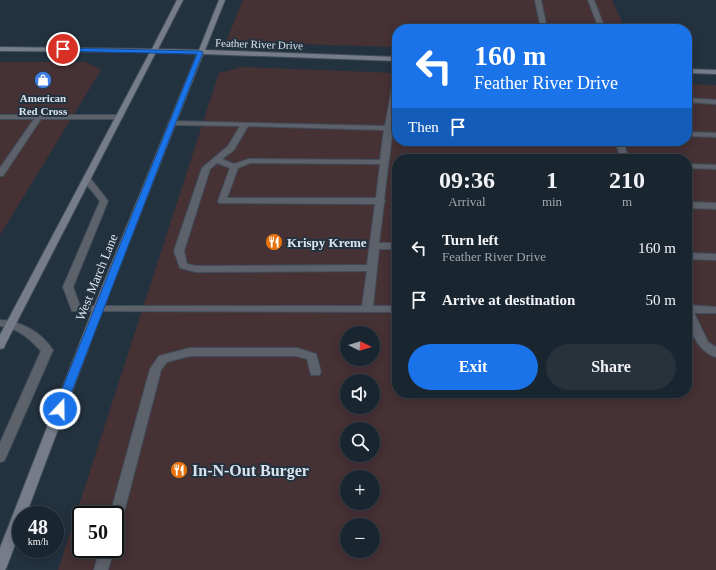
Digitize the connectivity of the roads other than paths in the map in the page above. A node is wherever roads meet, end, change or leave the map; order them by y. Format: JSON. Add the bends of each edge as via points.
{"nodes":[{"id":1,"x":180,"y":0,"type":"edge"},
{"id":2,"x":222,"y":0,"type":"edge"},
{"id":3,"x":538,"y":0,"type":"edge"},
{"id":4,"x":591,"y":0,"type":"edge"},
{"id":5,"x":543,"y":24,"type":"edge"},
{"id":6,"x":600,"y":24,"type":"edge"},
{"id":7,"x":0,"y":49,"type":"edge"},
{"id":8,"x":155,"y":51,"type":"junction"},
{"id":9,"x":200,"y":52,"type":"junction"},
{"id":10,"x":392,"y":59,"type":"edge"},
{"id":11,"x":692,"y":71,"type":"edge"},
{"id":12,"x":716,"y":72,"type":"edge"},
{"id":13,"x":692,"y":100,"type":"edge"},
{"id":14,"x":716,"y":102,"type":"edge"},
{"id":15,"x":392,"y":108,"type":"edge"},
{"id":16,"x":0,"y":117,"type":"edge"},
{"id":17,"x":39,"y":117,"type":"junction"},
{"id":18,"x":119,"y":117,"type":"junction"},
{"id":19,"x":172,"y":123,"type":"junction"},
{"id":20,"x":245,"y":124,"type":"junction"},
{"id":21,"x":388,"y":128,"type":"junction"},
{"id":22,"x":692,"y":134,"type":"edge"},
{"id":23,"x":716,"y":135,"type":"edge"},
{"id":24,"x":216,"y":160,"type":"junction"},
{"id":25,"x":384,"y":162,"type":"junction"},
{"id":26,"x":692,"y":166,"type":"edge"},
{"id":27,"x":234,"y":167,"type":"junction"},
{"id":28,"x":716,"y":167,"type":"edge"},
{"id":29,"x":0,"y":174,"type":"edge"},
{"id":30,"x":88,"y":180,"type":"junction"},
{"id":31,"x":381,"y":201,"type":"junction"},
{"id":32,"x":692,"y":204,"type":"edge"},
{"id":33,"x":716,"y":206,"type":"edge"},
{"id":34,"x":375,"y":246,"type":"junction"},
{"id":35,"x":392,"y":246,"type":"edge"},
{"id":36,"x":692,"y":256,"type":"edge"},
{"id":37,"x":716,"y":257,"type":"edge"},
{"id":38,"x":372,"y":268,"type":"junction"},
{"id":39,"x":98,"y":309,"type":"junction"},
{"id":40,"x":367,"y":309,"type":"junction"},
{"id":41,"x":392,"y":309,"type":"edge"},
{"id":42,"x":692,"y":309,"type":"edge"},
{"id":43,"x":716,"y":310,"type":"edge"},
{"id":44,"x":692,"y":319,"type":"edge"},
{"id":45,"x":6,"y":323,"type":"edge"},
{"id":46,"x":0,"y":345,"type":"edge"},
{"id":47,"x":716,"y":353,"type":"edge"},
{"id":48,"x":315,"y":372,"type":"dead end"},
{"id":49,"x":0,"y":457,"type":"edge"},
{"id":50,"x":119,"y":506,"type":"edge"},
{"id":51,"x":105,"y":558,"type":"edge"},
{"id":52,"x":0,"y":566,"type":"edge"},
{"id":53,"x":102,"y":570,"type":"edge"}],
"edges":[{"from":1,"to":8,"type":"main road"},
{"from":2,"to":9,"type":"main road","name":"West March Lane"},
{"from":3,"to":5,"type":"lane"},
{"from":4,"to":6,"type":"lane"},
{"from":7,"to":8,"type":"main road","name":"Feather River Drive"},
{"from":8,"to":9,"type":"main road","name":"Feather River Drive"},
{"from":8,"to":18,"type":"main road"},
{"from":9,"to":10,"type":"main road","name":"Feather River Drive"},
{"from":9,"to":19,"type":"main road","name":"West March Lane"},
{"from":11,"to":12,"type":"main road"},
{"from":13,"to":14,"type":"lane"},
{"from":15,"to":21,"type":"lane"},
{"from":16,"to":17,"type":"lane"},
{"from":17,"to":18,"type":"lane"},
{"from":17,"to":29,"type":"lane"},
{"from":18,"to":30,"type":"main road"},
{"from":19,"to":20,"type":"lane"},
{"from":19,"to":39,"type":"main road","name":"West March Lane"},
{"from":20,"to":21,"type":"lane"},
{"from":20,"to":24,"type":"lane","via":[[231,148]]},
{"from":21,"to":25,"type":"lane"},
{"from":22,"to":23,"type":"lane"},
{"from":24,"to":27,"type":"lane"},
{"from":24,"to":38,"type":"lane","via":[[206,168],[179,251],[183,266],[196,269]]},
{"from":25,"to":27,"type":"lane","via":[[249,161]]},
{"from":25,"to":31,"type":"lane"},
{"from":26,"to":28,"type":"lane"},
{"from":27,"to":31,"type":"lane","via":[[222,200]]},
{"from":30,"to":39,"type":"lane","via":[[104,200],[68,287],[76,310]]},
{"from":30,"to":45,"type":"main road"},
{"from":31,"to":34,"type":"lane"},
{"from":32,"to":33,"type":"lane"},
{"from":34,"to":35,"type":"lane"},
{"from":34,"to":38,"type":"lane"},
{"from":36,"to":37,"type":"lane"},
{"from":38,"to":40,"type":"lane"},
{"from":39,"to":40,"type":"lane"},
{"from":39,"to":52,"type":"main road","name":"West March Lane"},
{"from":40,"to":41,"type":"lane"},
{"from":42,"to":43,"type":"lane"},
{"from":44,"to":47,"type":"lane","via":[[704,344]]},
{"from":45,"to":46,"type":"main road"},
{"from":45,"to":49,"type":"lane","via":[[32,333],[47,350]]},
{"from":48,"to":50,"type":"lane","via":[[312,357],[297,352],[190,352],[163,359],[156,369]]},
{"from":51,"to":53,"type":"lane"}]}
